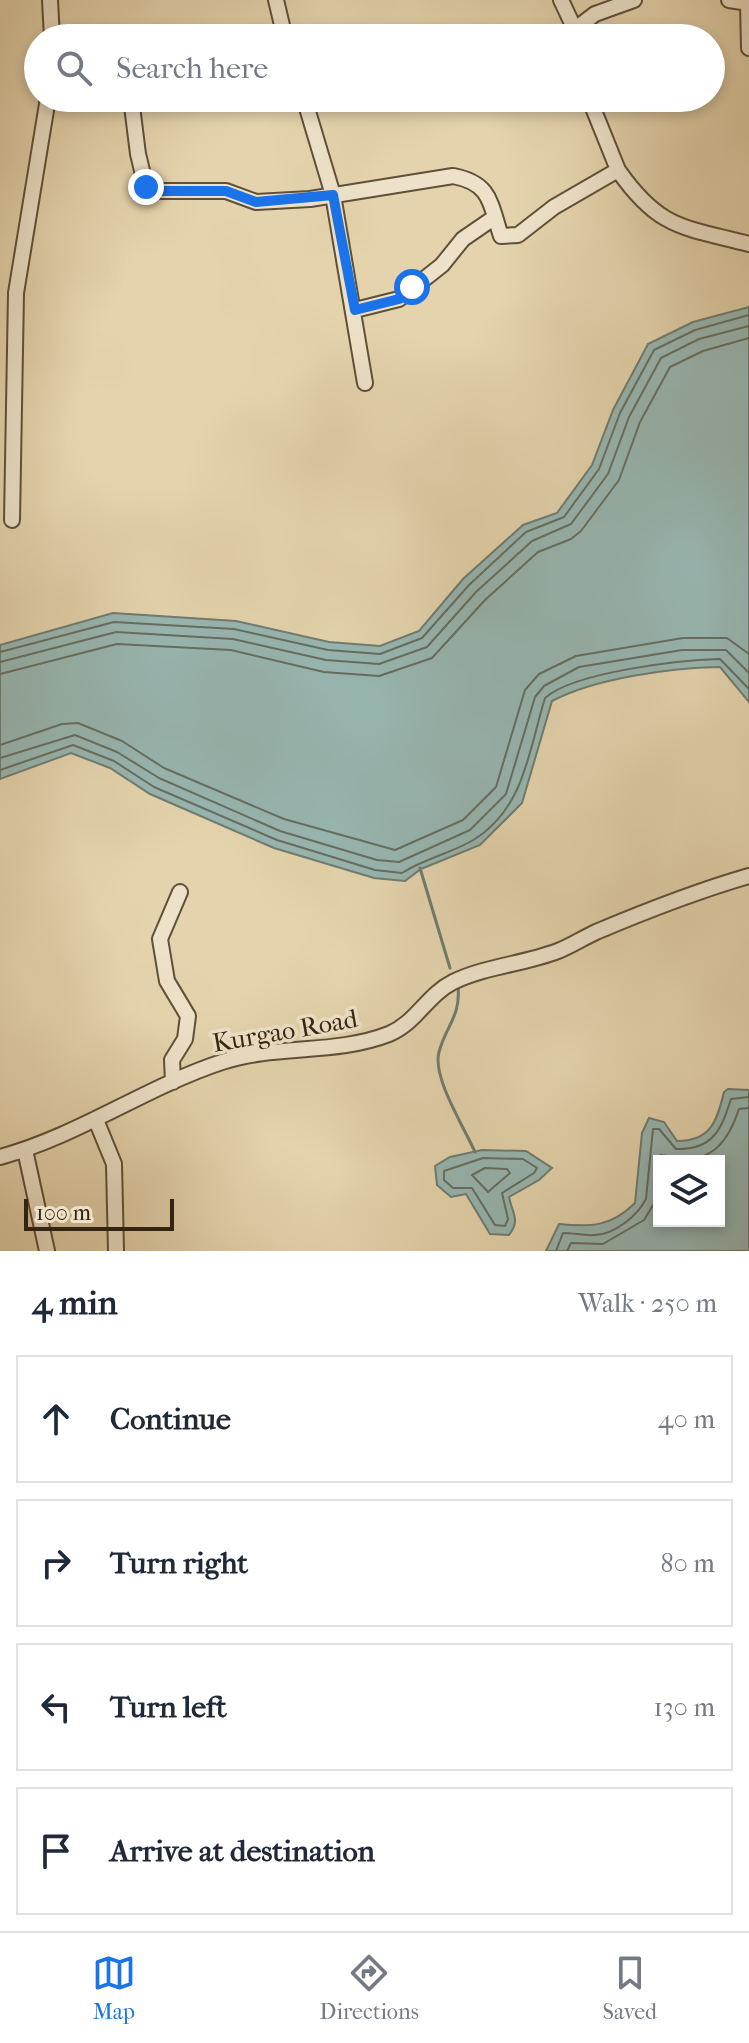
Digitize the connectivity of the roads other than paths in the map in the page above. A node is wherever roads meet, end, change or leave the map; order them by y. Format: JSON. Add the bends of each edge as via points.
{"nodes":[{"id":1,"x":50,"y":0,"type":"edge"},
{"id":2,"x":276,"y":0,"type":"edge"},
{"id":3,"x":561,"y":0,"type":"edge"},
{"id":4,"x":634,"y":0,"type":"edge"},
{"id":5,"x":729,"y":0,"type":"edge"},
{"id":6,"x":749,"y":3,"type":"edge"},
{"id":7,"x":51,"y":24,"type":"edge"},
{"id":8,"x":282,"y":24,"type":"edge"},
{"id":9,"x":572,"y":24,"type":"edge"},
{"id":10,"x":586,"y":24,"type":"edge"},
{"id":11,"x":749,"y":48,"type":"edge"},
{"id":12,"x":46,"y":112,"type":"edge"},
{"id":13,"x":133,"y":112,"type":"edge"},
{"id":14,"x":308,"y":112,"type":"edge"},
{"id":15,"x":595,"y":112,"type":"edge"},
{"id":16,"x":618,"y":170,"type":"junction"},
{"id":17,"x":333,"y":195,"type":"junction"},
{"id":18,"x":495,"y":217,"type":"junction"},
{"id":19,"x":749,"y":244,"type":"edge"},
{"id":20,"x":355,"y":310,"type":"junction"},
{"id":21,"x":365,"y":383,"type":"dead end"},
{"id":22,"x":7,"y":386,"type":"edge"},
{"id":23,"x":12,"y":520,"type":"dead end"},
{"id":24,"x":749,"y":876,"type":"edge"},
{"id":25,"x":180,"y":892,"type":"dead end"},
{"id":26,"x":173,"y":1082,"type":"junction"},
{"id":27,"x":96,"y":1120,"type":"junction"},
{"id":28,"x":25,"y":1150,"type":"junction"},
{"id":29,"x":0,"y":1157,"type":"edge"},
{"id":30,"x":47,"y":1251,"type":"edge"},
{"id":31,"x":116,"y":1251,"type":"edge"}],
"edges":[{"from":1,"to":7,"type":"street"},
{"from":2,"to":8,"type":"street"},
{"from":3,"to":9,"type":"street"},
{"from":4,"to":10,"type":"street","via":[[595,14]]},
{"from":5,"to":6,"type":"street"},
{"from":6,"to":11,"type":"street"},
{"from":12,"to":22,"type":"street","via":[[16,293]]},
{"from":13,"to":17,"type":"street","via":[[146,187],[226,191],[256,202]]},
{"from":14,"to":17,"type":"street"},
{"from":15,"to":16,"type":"street"},
{"from":16,"to":18,"type":"street","via":[[518,235],[501,236]]},
{"from":16,"to":19,"type":"street","via":[[654,214],[690,230]]},
{"from":17,"to":18,"type":"street","via":[[453,176],[484,188]]},
{"from":17,"to":20,"type":"street"},
{"from":18,"to":20,"type":"street","via":[[463,239],[442,265],[399,299]]},
{"from":20,"to":21,"type":"street"},
{"from":22,"to":23,"type":"street"},
{"from":24,"to":26,"type":"street","name":"Kurgao Road","via":[[696,891],[559,951],[466,976],[440,988],[410,1022],[392,1033],[325,1050],[288,1050],[224,1061]]},
{"from":25,"to":26,"type":"street","via":[[160,939],[167,981],[188,1016],[185,1039],[172,1060]]},
{"from":26,"to":27,"type":"street","name":"Kurgao Road"},
{"from":27,"to":28,"type":"street","name":"Kurgao Road"},
{"from":27,"to":31,"type":"street","via":[[114,1164]]},
{"from":28,"to":29,"type":"street","name":"Kurgao Road"},
{"from":28,"to":30,"type":"street"}]}
